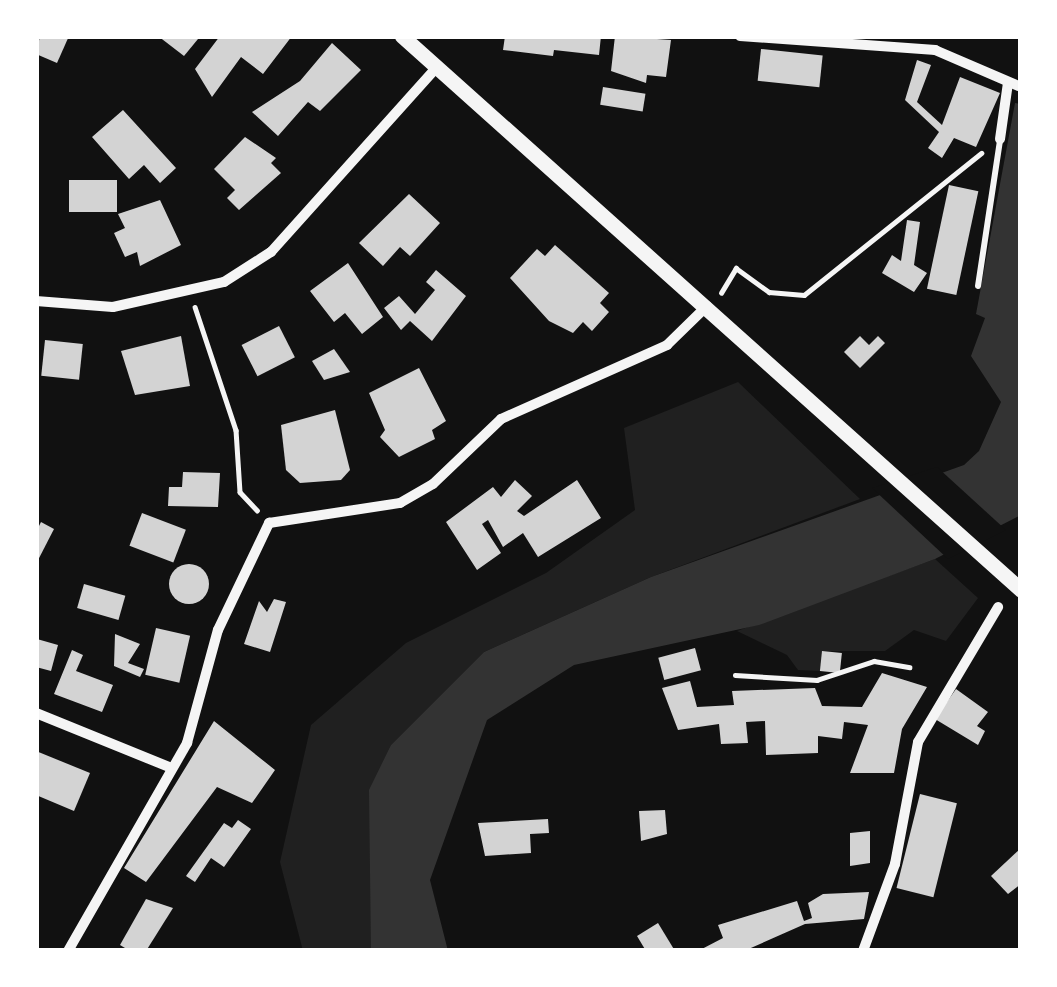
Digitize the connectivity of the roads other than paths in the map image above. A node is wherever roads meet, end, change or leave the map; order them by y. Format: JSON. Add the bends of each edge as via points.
{"nodes":[{"id":1,"x":402,"y":36,"type":"edge"},
{"id":2,"x":740,"y":36,"type":"edge"},
{"id":3,"x":438,"y":66,"type":"junction"},
{"id":4,"x":1016,"y":86,"type":"edge"},
{"id":5,"x":1000,"y":139,"type":"joint"},
{"id":6,"x":978,"y":286,"type":"dead end"},
{"id":7,"x":36,"y":301,"type":"edge"},
{"id":8,"x":709,"y":303,"type":"junction"},
{"id":9,"x":1021,"y":590,"type":"edge"},
{"id":10,"x":998,"y":607,"type":"dead end"},
{"id":11,"x":36,"y":713,"type":"edge"},
{"id":12,"x":170,"y":767,"type":"junction"},
{"id":13,"x":68,"y":951,"type":"edge"},
{"id":14,"x":863,"y":951,"type":"edge"}],
"edges":[{"from":1,"to":3,"type":"main road"},
{"from":2,"to":4,"type":"street","via":[[935,50]]},
{"from":3,"to":7,"type":"street","via":[[271,252],[190,295],[113,307]]},
{"from":3,"to":8,"type":"main road"},
{"from":4,"to":5,"type":"street"},
{"from":5,"to":6,"type":"lane"},
{"from":8,"to":9,"type":"main road"},
{"from":8,"to":12,"type":"street","via":[[667,345],[501,419],[400,503],[269,523],[218,630],[188,743]]},
{"from":10,"to":14,"type":"street","via":[[918,742],[895,864]]},
{"from":11,"to":12,"type":"street"},
{"from":12,"to":13,"type":"street"}]}
